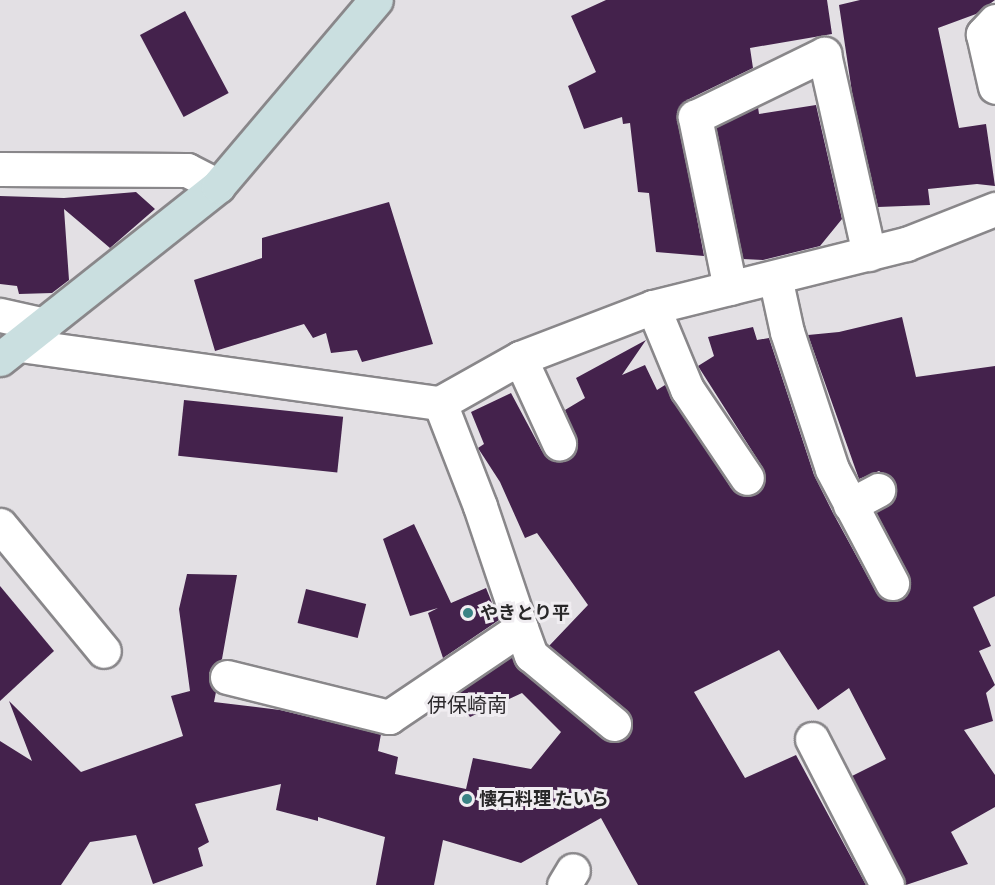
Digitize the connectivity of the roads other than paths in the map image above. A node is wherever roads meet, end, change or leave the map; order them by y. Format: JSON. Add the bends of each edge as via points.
{"nodes":[{"id":1,"x":376,"y":0,"type":"edge"},
{"id":2,"x":995,"y":21,"type":"edge"},
{"id":3,"x":995,"y":87,"type":"edge"},
{"id":4,"x":0,"y":170,"type":"edge"},
{"id":5,"x":218,"y":186,"type":"junction"},
{"id":6,"x":995,"y":209,"type":"edge"},
{"id":7,"x":869,"y":254,"type":"junction"},
{"id":8,"x":775,"y":277,"type":"junction"},
{"id":9,"x":730,"y":288,"type":"junction"},
{"id":10,"x":653,"y":307,"type":"junction"},
{"id":11,"x":0,"y":315,"type":"edge"},
{"id":12,"x":22,"y":343,"type":"edge"},
{"id":13,"x":520,"y":357,"type":"junction"},
{"id":14,"x":440,"y":404,"type":"junction"},
{"id":15,"x":559,"y":443,"type":"dead end"},
{"id":16,"x":747,"y":478,"type":"dead end"},
{"id":17,"x":0,"y":525,"type":"edge"},
{"id":18,"x":892,"y":583,"type":"dead end"},
{"id":19,"x":521,"y":628,"type":"junction"},
{"id":20,"x":104,"y":651,"type":"dead end"},
{"id":21,"x":227,"y":677,"type":"dead end"},
{"id":22,"x":614,"y":724,"type":"dead end"},
{"id":23,"x":812,"y":739,"type":"dead end"},
{"id":24,"x":887,"y":885,"type":"edge"}],
"edges":[{"from":1,"to":5,"type":"street"},
{"from":2,"to":3,"type":"street","via":[[983,34]]},
{"from":4,"to":5,"type":"street","via":[[187,170]]},
{"from":5,"to":12,"type":"street"},
{"from":6,"to":7,"type":"street","via":[[906,244]]},
{"from":7,"to":8,"type":"street"},
{"from":7,"to":9,"type":"street","via":[[824,54],[695,117]]},
{"from":8,"to":9,"type":"street"},
{"from":8,"to":18,"type":"street","via":[[787,332],[832,469],[864,497]]},
{"from":9,"to":10,"type":"street"},
{"from":10,"to":13,"type":"street"},
{"from":10,"to":16,"type":"street","via":[[687,389]]},
{"from":11,"to":12,"type":"street"},
{"from":12,"to":14,"type":"street"},
{"from":13,"to":14,"type":"street"},
{"from":13,"to":15,"type":"street"},
{"from":14,"to":19,"type":"street"},
{"from":17,"to":20,"type":"street"},
{"from":19,"to":21,"type":"street","via":[[389,717]]},
{"from":19,"to":22,"type":"street","via":[[531,655]]},
{"from":23,"to":24,"type":"street"}]}
